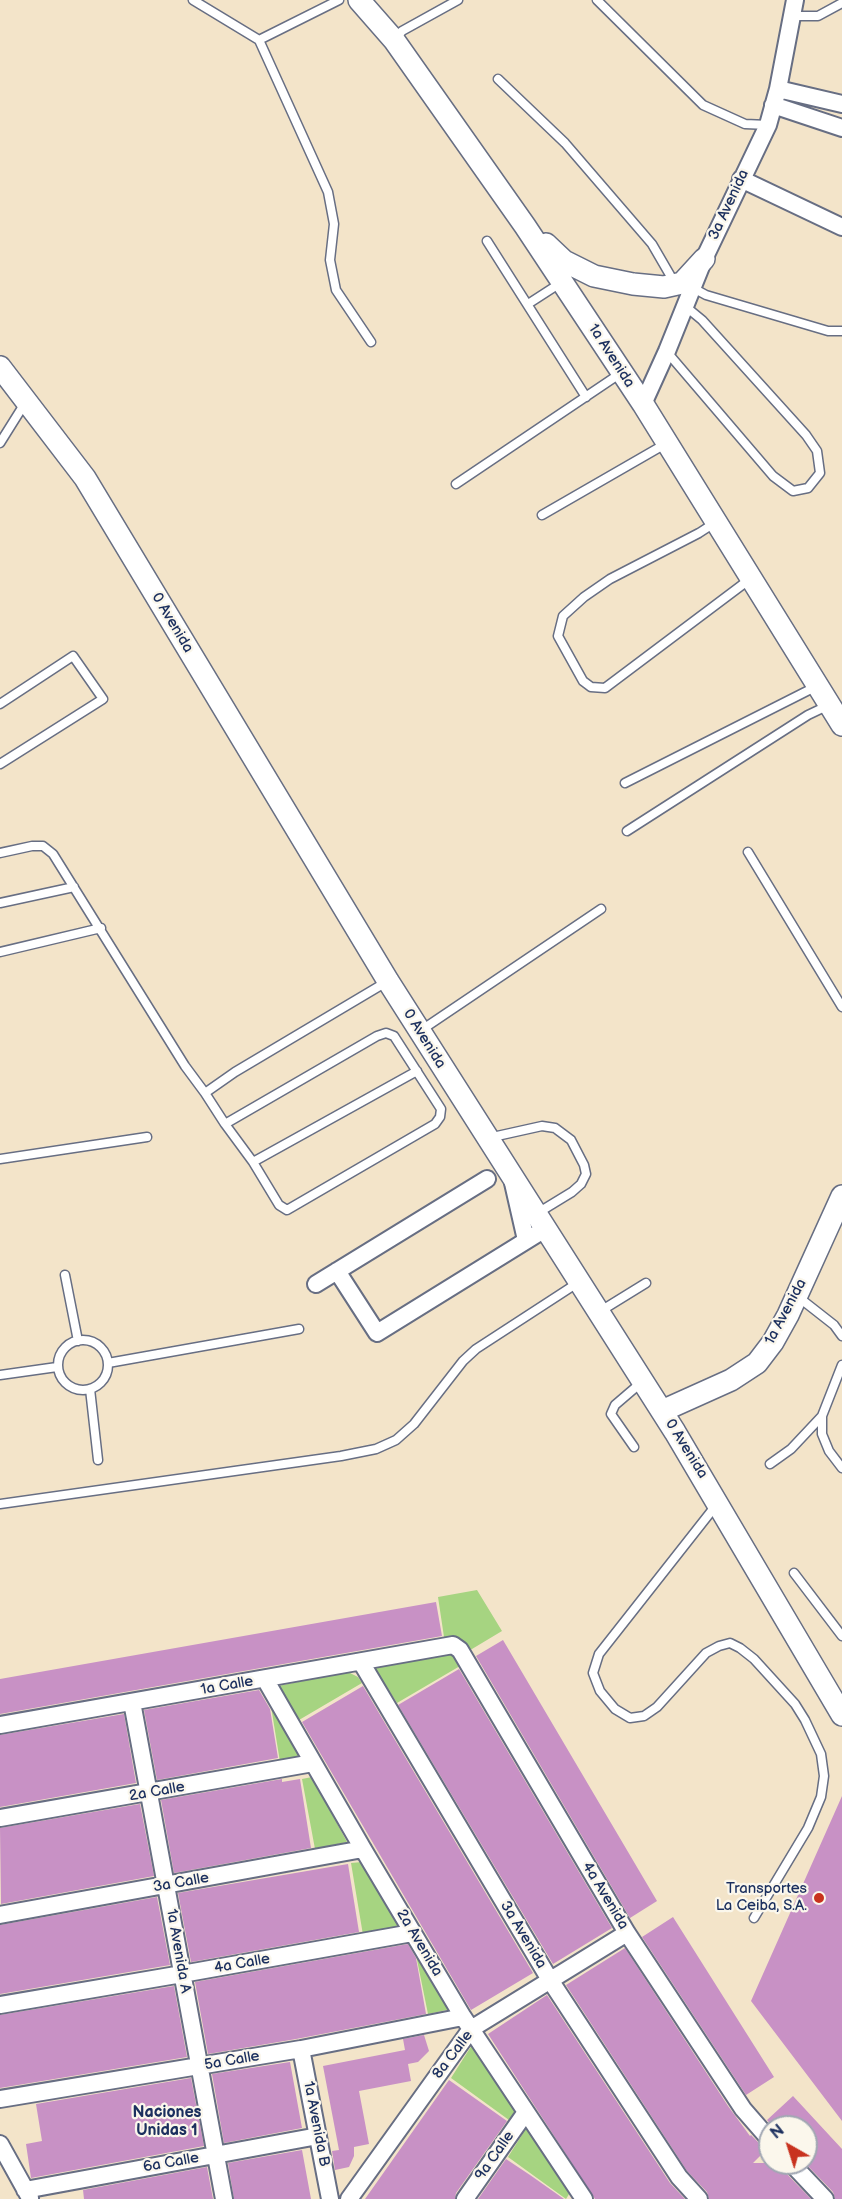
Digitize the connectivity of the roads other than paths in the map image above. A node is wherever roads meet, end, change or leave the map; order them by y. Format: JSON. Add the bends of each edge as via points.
{"nodes":[{"id":1,"x":193,"y":0,"type":"edge"},
{"id":2,"x":339,"y":0,"type":"edge"},
{"id":3,"x":359,"y":0,"type":"edge"},
{"id":4,"x":458,"y":0,"type":"edge"},
{"id":5,"x":597,"y":0,"type":"edge"},
{"id":6,"x":842,"y":3,"type":"edge"},
{"id":7,"x":795,"y":4,"type":"edge"},
{"id":8,"x":260,"y":40,"type":"junction"},
{"id":9,"x":394,"y":40,"type":"junction"},
{"id":10,"x":498,"y":79,"type":"dead end"},
{"id":11,"x":776,"y":97,"type":"junction"},
{"id":12,"x":842,"y":104,"type":"edge"},
{"id":13,"x":768,"y":125,"type":"junction"},
{"id":14,"x":842,"y":128,"type":"edge"},
{"id":15,"x":741,"y":179,"type":"junction"},
{"id":16,"x":525,"y":226,"type":"junction"},
{"id":17,"x":842,"y":227,"type":"edge"},
{"id":18,"x":487,"y":241,"type":"dead end"},
{"id":19,"x":704,"y":259,"type":"junction"},
{"id":20,"x":562,"y":282,"type":"junction"},
{"id":21,"x":672,"y":286,"type":"junction"},
{"id":22,"x":693,"y":288,"type":"junction"},
{"id":23,"x":528,"y":304,"type":"junction"},
{"id":24,"x":685,"y":306,"type":"junction"},
{"id":25,"x":842,"y":331,"type":"edge"},
{"id":26,"x":371,"y":342,"type":"dead end"},
{"id":27,"x":667,"y":351,"type":"junction"},
{"id":28,"x":0,"y":367,"type":"edge"},
{"id":29,"x":622,"y":372,"type":"junction"},
{"id":30,"x":586,"y":397,"type":"junction"},
{"id":31,"x":27,"y":400,"type":"junction"},
{"id":32,"x":643,"y":404,"type":"junction"},
{"id":33,"x":667,"y":443,"type":"junction"},
{"id":34,"x":0,"y":444,"type":"edge"},
{"id":35,"x":456,"y":484,"type":"dead end"},
{"id":36,"x":542,"y":515,"type":"dead end"},
{"id":37,"x":716,"y":522,"type":"junction"},
{"id":38,"x":751,"y":579,"type":"junction"},
{"id":39,"x":818,"y":686,"type":"junction"},
{"id":40,"x":0,"y":704,"type":"edge"},
{"id":41,"x":829,"y":704,"type":"junction"},
{"id":42,"x":842,"y":725,"type":"edge"},
{"id":43,"x":0,"y":764,"type":"edge"},
{"id":44,"x":625,"y":783,"type":"dead end"},
{"id":45,"x":627,"y":831,"type":"dead end"},
{"id":46,"x":748,"y":852,"type":"dead end"},
{"id":47,"x":0,"y":853,"type":"edge"},
{"id":48,"x":74,"y":887,"type":"junction"},
{"id":49,"x":0,"y":903,"type":"edge"},
{"id":50,"x":601,"y":909,"type":"dead end"},
{"id":51,"x":100,"y":928,"type":"junction"},
{"id":52,"x":0,"y":952,"type":"edge"},
{"id":53,"x":388,"y":981,"type":"junction"},
{"id":54,"x":842,"y":1007,"type":"edge"},
{"id":55,"x":419,"y":1032,"type":"junction"},
{"id":56,"x":417,"y":1071,"type":"junction"},
{"id":57,"x":205,"y":1093,"type":"junction"},
{"id":58,"x":225,"y":1124,"type":"junction"},
{"id":59,"x":147,"y":1137,"type":"dead end"},
{"id":60,"x":487,"y":1138,"type":"junction"},
{"id":61,"x":0,"y":1159,"type":"edge"},
{"id":62,"x":253,"y":1162,"type":"junction"},
{"id":63,"x":511,"y":1176,"type":"junction"},
{"id":64,"x":487,"y":1179,"type":"dead end"},
{"id":65,"x":842,"y":1196,"type":"edge"},
{"id":66,"x":541,"y":1222,"type":"junction"},
{"id":67,"x":526,"y":1240,"type":"junction"},
{"id":68,"x":337,"y":1271,"type":"junction"},
{"id":69,"x":65,"y":1275,"type":"dead end"},
{"id":70,"x":579,"y":1282,"type":"junction"},
{"id":71,"x":646,"y":1283,"type":"dead end"},
{"id":72,"x":316,"y":1284,"type":"dead end"},
{"id":73,"x":796,"y":1296,"type":"junction"},
{"id":74,"x":599,"y":1312,"type":"junction"},
{"id":75,"x":299,"y":1329,"type":"dead end"},
{"id":76,"x":842,"y":1336,"type":"edge"},
{"id":77,"x":78,"y":1341,"type":"junction"},
{"id":78,"x":108,"y":1363,"type":"junction"},
{"id":79,"x":842,"y":1365,"type":"edge"},
{"id":80,"x":57,"y":1367,"type":"junction"},
{"id":81,"x":0,"y":1376,"type":"edge"},
{"id":82,"x":643,"y":1381,"type":"junction"},
{"id":83,"x":90,"y":1389,"type":"junction"},
{"id":84,"x":662,"y":1411,"type":"junction"},
{"id":85,"x":822,"y":1416,"type":"junction"},
{"id":86,"x":634,"y":1447,"type":"dead end"},
{"id":87,"x":98,"y":1460,"type":"dead end"},
{"id":88,"x":770,"y":1464,"type":"dead end"},
{"id":89,"x":842,"y":1468,"type":"edge"},
{"id":90,"x":718,"y":1502,"type":"junction"},
{"id":91,"x":0,"y":1504,"type":"edge"},
{"id":92,"x":794,"y":1573,"type":"dead end"},
{"id":93,"x":842,"y":1636,"type":"edge"},
{"id":94,"x":453,"y":1645,"type":"joint"},
{"id":95,"x":361,"y":1662,"type":"junction"},
{"id":96,"x":266,"y":1679,"type":"junction"},
{"id":97,"x":132,"y":1702,"type":"junction"},
{"id":98,"x":842,"y":1715,"type":"edge"},
{"id":99,"x":0,"y":1725,"type":"edge"},
{"id":100,"x":314,"y":1763,"type":"junction"},
{"id":101,"x":149,"y":1793,"type":"junction"},
{"id":102,"x":0,"y":1818,"type":"edge"},
{"id":103,"x":363,"y":1849,"type":"junction"},
{"id":104,"x":166,"y":1886,"type":"junction"},
{"id":105,"x":0,"y":1915,"type":"edge"},
{"id":106,"x":754,"y":1918,"type":"dead end"},
{"id":107,"x":412,"y":1932,"type":"junction"},
{"id":108,"x":627,"y":1933,"type":"junction"},
{"id":109,"x":182,"y":1974,"type":"junction"},
{"id":110,"x":550,"y":1980,"type":"junction"},
{"id":111,"x":0,"y":2005,"type":"edge"},
{"id":112,"x":467,"y":2023,"type":"junction"},
{"id":113,"x":301,"y":2049,"type":"junction"},
{"id":114,"x":198,"y":2067,"type":"junction"},
{"id":115,"x":0,"y":2099,"type":"edge"},
{"id":116,"x":526,"y":2112,"type":"junction"},
{"id":117,"x":758,"y":2126,"type":"edge"},
{"id":118,"x":318,"y":2136,"type":"junction"},
{"id":119,"x":0,"y":2144,"type":"edge"},
{"id":120,"x":216,"y":2155,"type":"junction"},
{"id":121,"x":802,"y":2175,"type":"edge"},
{"id":122,"x":28,"y":2194,"type":"edge"},
{"id":123,"x":580,"y":2197,"type":"edge"},
{"id":124,"x":224,"y":2199,"type":"edge"},
{"id":125,"x":330,"y":2199,"type":"edge"},
{"id":126,"x":349,"y":2199,"type":"edge"},
{"id":127,"x":465,"y":2199,"type":"edge"},
{"id":128,"x":699,"y":2199,"type":"edge"},
{"id":129,"x":825,"y":2199,"type":"edge"}],
"edges":[{"from":1,"to":8,"type":"lane"},
{"from":2,"to":8,"type":"lane"},
{"from":3,"to":9,"type":"street","name":"1a Avenida"},
{"from":4,"to":9,"type":"lane"},
{"from":5,"to":13,"type":"lane","via":[[703,105],[745,124]]},
{"from":6,"to":7,"type":"lane","via":[[818,16]]},
{"from":7,"to":11,"type":"street","name":"3a Avenida"},
{"from":8,"to":26,"type":"lane","via":[[328,192],[334,224],[330,260],[336,290]]},
{"from":9,"to":16,"type":"street","name":"1a Avenida"},
{"from":10,"to":21,"type":"lane","via":[[565,143],[652,244]]},
{"from":11,"to":12,"type":"street"},
{"from":11,"to":13,"type":"street","name":"3a Avenida"},
{"from":11,"to":14,"type":"street"},
{"from":13,"to":15,"type":"street","name":"3a Avenida"},
{"from":15,"to":17,"type":"street"},
{"from":15,"to":19,"type":"street","name":"3a Avenida"},
{"from":16,"to":20,"type":"street","name":"1a Avenida"},
{"from":16,"to":21,"type":"street","via":[[564,261],[594,276]]},
{"from":18,"to":23,"type":"lane"},
{"from":19,"to":21,"type":"street","via":[[682,283]]},
{"from":19,"to":22,"type":"street","name":"3a Avenida"},
{"from":20,"to":23,"type":"lane"},
{"from":20,"to":29,"type":"street","name":"1a Avenida"},
{"from":22,"to":24,"type":"street","name":"3a Avenida"},
{"from":22,"to":25,"type":"lane","via":[[828,331]]},
{"from":23,"to":30,"type":"lane"},
{"from":24,"to":27,"type":"street","name":"3a Avenida"},
{"from":24,"to":27,"type":"lane","via":[[807,435],[817,452],[820,473],[808,488],[793,491],[773,476]]},
{"from":27,"to":32,"type":"street","name":"3a Avenida"},
{"from":28,"to":31,"type":"street","name":"0 Avenida"},
{"from":29,"to":30,"type":"lane"},
{"from":29,"to":32,"type":"street","name":"1a Avenida"},
{"from":30,"to":35,"type":"lane"},
{"from":31,"to":34,"type":"lane"},
{"from":31,"to":53,"type":"street","name":"0 Avenida","via":[[85,478]]},
{"from":32,"to":33,"type":"street","name":"1a Avenida"},
{"from":33,"to":36,"type":"lane"},
{"from":33,"to":37,"type":"street","name":"1a Avenida"},
{"from":37,"to":38,"type":"street","name":"1a Avenida"},
{"from":37,"to":38,"type":"lane","via":[[610,579],[563,616],[558,636],[583,681],[591,687],[604,688]]},
{"from":38,"to":39,"type":"street","name":"1a Avenida"},
{"from":39,"to":41,"type":"street","name":"1a Avenida"},
{"from":39,"to":44,"type":"lane"},
{"from":40,"to":43,"type":"lane","via":[[73,656],[103,699]]},
{"from":41,"to":42,"type":"street","name":"1a Avenida"},
{"from":41,"to":45,"type":"lane"},
{"from":46,"to":54,"type":"lane"},
{"from":47,"to":48,"type":"lane","via":[[43,846],[53,854]]},
{"from":48,"to":49,"type":"lane"},
{"from":48,"to":51,"type":"lane"},
{"from":50,"to":55,"type":"lane"},
{"from":51,"to":52,"type":"lane"},
{"from":51,"to":57,"type":"lane"},
{"from":53,"to":55,"type":"street","name":"0 Avenida"},
{"from":53,"to":57,"type":"lane"},
{"from":55,"to":60,"type":"street","name":"0 Avenida"},
{"from":56,"to":58,"type":"lane","via":[[394,1036],[377,1036]]},
{"from":56,"to":62,"type":"lane"},
{"from":56,"to":62,"type":"lane","via":[[441,1109],[435,1124],[287,1210],[279,1205]]},
{"from":57,"to":58,"type":"lane"},
{"from":58,"to":62,"type":"lane"},
{"from":59,"to":61,"type":"lane"},
{"from":60,"to":63,"type":"street","name":"0 Avenida"},
{"from":60,"to":66,"type":"lane","via":[[542,1126],[555,1128],[571,1140],[586,1174],[581,1184]]},
{"from":63,"to":66,"type":"street","name":"0 Avenida"},
{"from":63,"to":67,"type":"street"},
{"from":64,"to":68,"type":"street"},
{"from":65,"to":73,"type":"street","name":"1a Avenida"},
{"from":66,"to":67,"type":"street"},
{"from":66,"to":70,"type":"street","name":"0 Avenida"},
{"from":67,"to":68,"type":"street","via":[[377,1333]]},
{"from":68,"to":72,"type":"street"},
{"from":69,"to":77,"type":"lane"},
{"from":70,"to":74,"type":"street","name":"0 Avenida"},
{"from":70,"to":91,"type":"lane","via":[[476,1349],[414,1424],[396,1440],[376,1449]]},
{"from":71,"to":74,"type":"lane"},
{"from":73,"to":76,"type":"lane","via":[[834,1325]]},
{"from":73,"to":84,"type":"street","name":"1a Avenida","via":[[773,1342],[757,1363],[731,1380]]},
{"from":74,"to":82,"type":"street","name":"0 Avenida"},
{"from":75,"to":78,"type":"lane"},
{"from":77,"to":78,"type":"lane","via":[[94,1342]]},
{"from":77,"to":80,"type":"lane","via":[[68,1344]]},
{"from":78,"to":83,"type":"lane","via":[[100,1384]]},
{"from":79,"to":85,"type":"lane"},
{"from":80,"to":81,"type":"lane"},
{"from":80,"to":83,"type":"lane","via":[[68,1386]]},
{"from":82,"to":84,"type":"street","name":"0 Avenida"},
{"from":82,"to":86,"type":"lane","via":[[615,1405],[611,1414]]},
{"from":83,"to":87,"type":"lane"},
{"from":84,"to":90,"type":"street","name":"0 Avenida"},
{"from":85,"to":88,"type":"lane","via":[[791,1449]]},
{"from":85,"to":89,"type":"lane","via":[[822,1434]]},
{"from":90,"to":98,"type":"street","name":"0 Avenida"},
{"from":90,"to":106,"type":"lane","via":[[599,1654],[593,1673],[600,1691],[615,1709],[630,1718],[644,1716],[706,1653],[730,1643],[754,1659],[800,1712],[821,1754],[821,1797],[808,1828]]},
{"from":92,"to":93,"type":"lane"},
{"from":94,"to":95,"type":"street","name":"1a Calle"},
{"from":94,"to":108,"type":"street","name":"4a Avenida","via":[[460,1650]]},
{"from":95,"to":96,"type":"street","name":"1a Calle"},
{"from":95,"to":110,"type":"street","name":"3a Avenida"},
{"from":96,"to":97,"type":"street","name":"1a Calle"},
{"from":96,"to":100,"type":"street","name":"2a Avenida"},
{"from":97,"to":99,"type":"street","name":"1a Calle"},
{"from":97,"to":101,"type":"street","name":"1a Avenida A"},
{"from":100,"to":101,"type":"street","name":"2a Calle"},
{"from":100,"to":103,"type":"street","name":"2a Avenida"},
{"from":101,"to":102,"type":"street","name":"2a Calle"},
{"from":101,"to":104,"type":"street","name":"1a Avenida A"},
{"from":103,"to":104,"type":"street","name":"3a Calle"},
{"from":103,"to":107,"type":"street","name":"2a Avenida"},
{"from":104,"to":105,"type":"street","name":"3a Calle"},
{"from":104,"to":109,"type":"street","name":"1a Avenida A"},
{"from":107,"to":109,"type":"street","name":"4a Calle"},
{"from":107,"to":112,"type":"street","name":"2a Avenida"},
{"from":108,"to":110,"type":"street","name":"8a Calle"},
{"from":108,"to":117,"type":"street","name":"4a Avenida"},
{"from":109,"to":111,"type":"street","name":"4a Calle"},
{"from":109,"to":114,"type":"street","name":"1a Avenida A"},
{"from":110,"to":112,"type":"street","name":"8a Calle"},
{"from":110,"to":128,"type":"street","name":"3a Avenida","via":[[679,2177]]},
{"from":112,"to":113,"type":"street","name":"5a Calle"},
{"from":112,"to":116,"type":"street","name":"2a Avenida"},
{"from":112,"to":126,"type":"street","name":"8a Calle"},
{"from":113,"to":114,"type":"street","name":"5a Calle"},
{"from":113,"to":118,"type":"street","name":"1a Avenida B"},
{"from":114,"to":115,"type":"street","name":"5a Calle"},
{"from":114,"to":120,"type":"street","name":"1a Avenida A"},
{"from":116,"to":123,"type":"street","name":"2a Avenida"},
{"from":116,"to":127,"type":"street","name":"9a Calle"},
{"from":118,"to":120,"type":"street","name":"6a Calle"},
{"from":118,"to":125,"type":"street","name":"1a Avenida B"},
{"from":119,"to":122,"type":"street"},
{"from":120,"to":122,"type":"street","name":"6a Calle"},
{"from":120,"to":124,"type":"street","name":"1a Avenida A"},
{"from":121,"to":129,"type":"street"}]}
